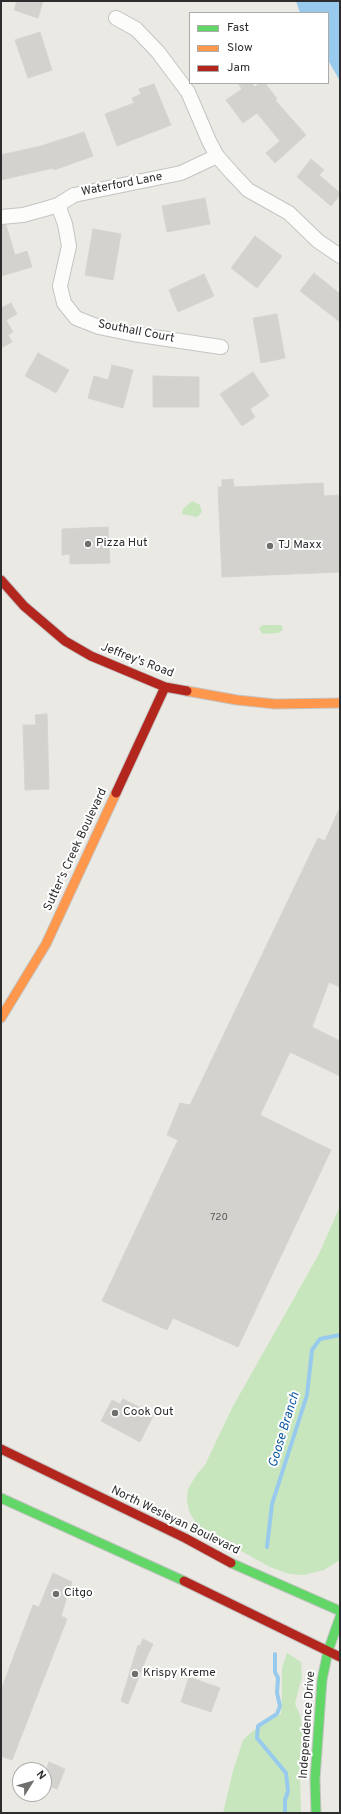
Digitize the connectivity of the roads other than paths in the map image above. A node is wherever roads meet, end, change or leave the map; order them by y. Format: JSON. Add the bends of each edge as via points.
{"nodes":[{"id":1,"x":116,"y":18,"type":"dead end"},
{"id":2,"x":217,"y":156,"type":"junction"},
{"id":3,"x":58,"y":205,"type":"junction"},
{"id":4,"x":2,"y":216,"type":"edge"},
{"id":5,"x":340,"y":256,"type":"edge"},
{"id":6,"x":221,"y":347,"type":"dead end"},
{"id":7,"x":1,"y":580,"type":"edge"},
{"id":8,"x":165,"y":687,"type":"junction"},
{"id":9,"x":340,"y":703,"type":"edge"},
{"id":10,"x":1,"y":1018,"type":"edge"},
{"id":11,"x":1,"y":1449,"type":"edge"},
{"id":12,"x":1,"y":1498,"type":"edge"},
{"id":13,"x":340,"y":1611,"type":"edge"},
{"id":14,"x":340,"y":1617,"type":"edge"},
{"id":15,"x":328,"y":1651,"type":"junction"},
{"id":16,"x":340,"y":1657,"type":"edge"},
{"id":17,"x":316,"y":1813,"type":"edge"}],
"edges":[{"from":1,"to":2,"type":"street","via":[[136,29],[158,52],[188,92]]},
{"from":2,"to":3,"type":"street","name":"Waterford Lane","via":[[181,173],[74,195]]},
{"from":2,"to":5,"type":"street","via":[[248,190],[289,213],[318,241]]},
{"from":3,"to":4,"type":"street","name":"Waterford Lane","via":[[23,215]]},
{"from":3,"to":6,"type":"street","name":"Southall Court","via":[[69,246],[60,286],[64,303],[76,318],[99,327],[133,334]]},
{"from":7,"to":8,"type":"main road","name":"Jeffrey's Road","via":[[24,606],[64,641],[97,659]]},
{"from":8,"to":9,"type":"main road","name":"Jeffrey's Road","via":[[275,704]]},
{"from":8,"to":10,"type":"main road","name":"Sutter's Creek Boulevard","via":[[46,944]]},
{"from":11,"to":13,"type":"main road","name":"North Wesleyan Boulevard","via":[[233,1564]]},
{"from":12,"to":15,"type":"main road","via":[[207,1592]]},
{"from":14,"to":15,"type":"main road","name":"Independence Drive"},
{"from":15,"to":16,"type":"main road"},
{"from":15,"to":17,"type":"main road","name":"Independence Drive","via":[[322,1680],[315,1779]]}]}
